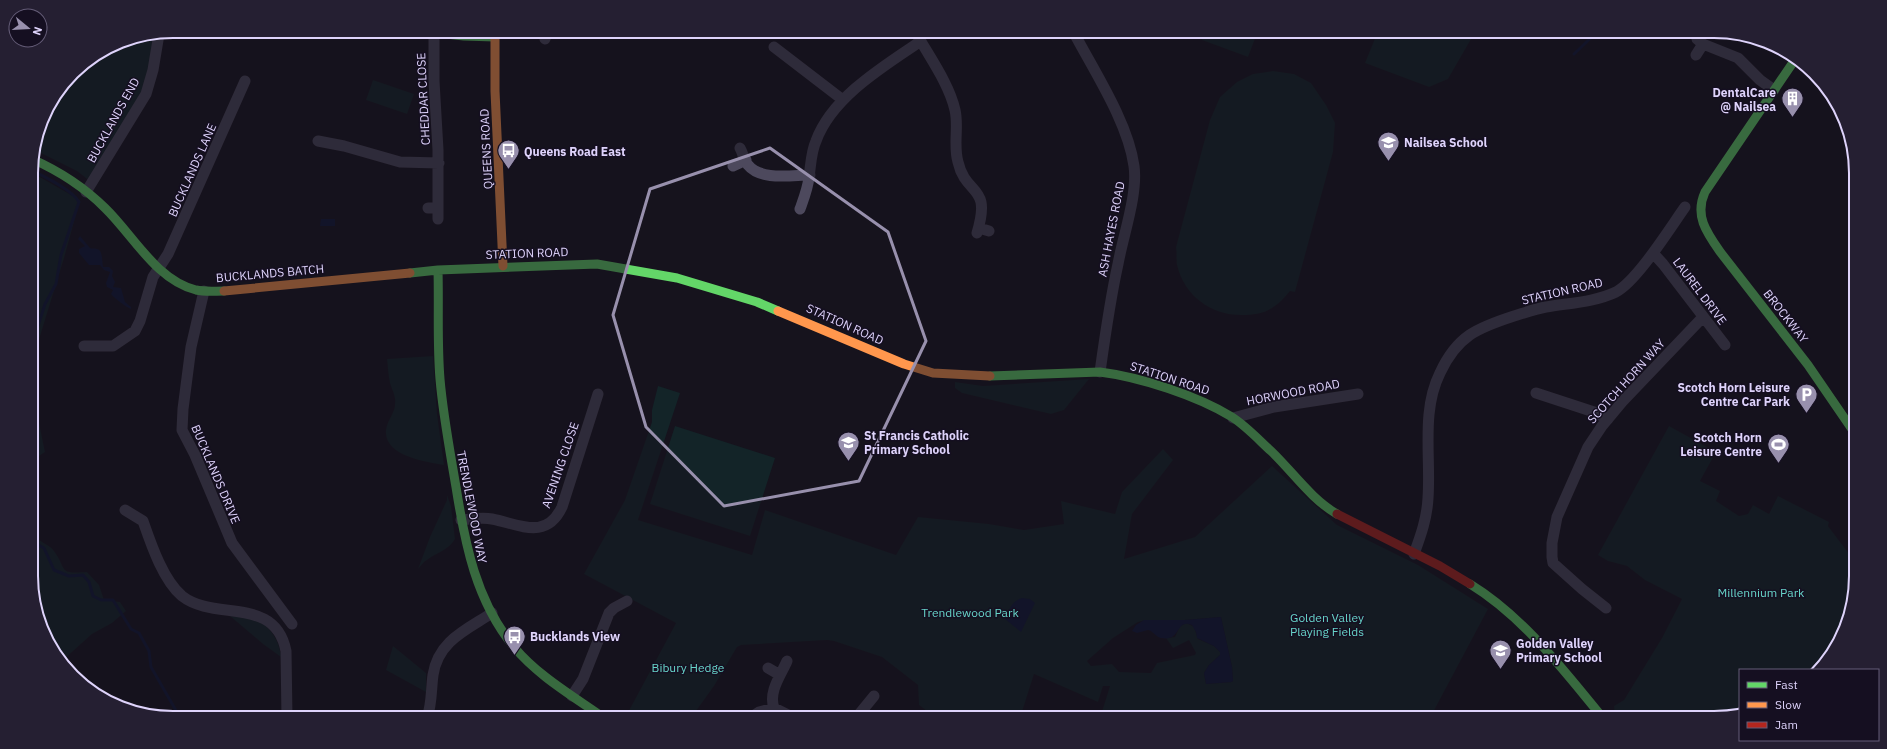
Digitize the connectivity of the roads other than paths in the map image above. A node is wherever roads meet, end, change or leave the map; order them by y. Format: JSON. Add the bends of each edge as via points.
{"nodes":[{"id":1,"x":434,"y":38,"type":"edge"},
{"id":2,"x":495,"y":38,"type":"edge"},
{"id":3,"x":916,"y":38,"type":"edge"},
{"id":4,"x":919,"y":38,"type":"edge"},
{"id":5,"x":1077,"y":38,"type":"edge"},
{"id":6,"x":158,"y":39,"type":"edge"},
{"id":7,"x":774,"y":47,"type":"dead end"},
{"id":8,"x":1696,"y":54,"type":"dead end"},
{"id":9,"x":1792,"y":63,"type":"edge"},
{"id":10,"x":245,"y":81,"type":"dead end"},
{"id":11,"x":1774,"y":90,"type":"junction"},
{"id":12,"x":843,"y":100,"type":"junction"},
{"id":13,"x":318,"y":141,"type":"dead end"},
{"id":14,"x":740,"y":148,"type":"dead end"},
{"id":15,"x":746,"y":160,"type":"junction"},
{"id":16,"x":38,"y":163,"type":"edge"},
{"id":17,"x":439,"y":163,"type":"junction"},
{"id":18,"x":733,"y":166,"type":"dead end"},
{"id":19,"x":810,"y":175,"type":"junction"},
{"id":20,"x":86,"y":192,"type":"junction"},
{"id":21,"x":1685,"y":207,"type":"dead end"},
{"id":22,"x":800,"y":209,"type":"dead end"},
{"id":23,"x":438,"y":219,"type":"dead end"},
{"id":24,"x":982,"y":231,"type":"dead end"},
{"id":25,"x":1653,"y":253,"type":"junction"},
{"id":26,"x":503,"y":266,"type":"junction"},
{"id":27,"x":159,"y":268,"type":"junction"},
{"id":28,"x":438,"y":270,"type":"junction"},
{"id":29,"x":204,"y":291,"type":"junction"},
{"id":30,"x":1703,"y":317,"type":"junction"},
{"id":31,"x":1725,"y":345,"type":"dead end"},
{"id":32,"x":84,"y":346,"type":"dead end"},
{"id":33,"x":1100,"y":372,"type":"junction"},
{"id":34,"x":598,"y":394,"type":"dead end"},
{"id":35,"x":1358,"y":394,"type":"dead end"},
{"id":36,"x":1540,"y":397,"type":"dead end"},
{"id":37,"x":1233,"y":418,"type":"junction"},
{"id":38,"x":1608,"y":419,"type":"junction"},
{"id":39,"x":1849,"y":426,"type":"edge"},
{"id":40,"x":125,"y":510,"type":"dead end"},
{"id":41,"x":461,"y":520,"type":"junction"},
{"id":42,"x":1414,"y":554,"type":"junction"},
{"id":43,"x":627,"y":601,"type":"dead end"},
{"id":44,"x":1606,"y":608,"type":"dead end"},
{"id":45,"x":492,"y":613,"type":"junction"},
{"id":46,"x":292,"y":624,"type":"dead end"},
{"id":47,"x":787,"y":660,"type":"dead end"},
{"id":48,"x":768,"y":668,"type":"dead end"},
{"id":49,"x":780,"y":675,"type":"junction"},
{"id":50,"x":572,"y":696,"type":"junction"},
{"id":51,"x":874,"y":696,"type":"dead end"},
{"id":52,"x":774,"y":708,"type":"junction"},
{"id":53,"x":287,"y":711,"type":"edge"},
{"id":54,"x":430,"y":711,"type":"edge"},
{"id":55,"x":592,"y":711,"type":"edge"},
{"id":56,"x":763,"y":711,"type":"edge"},
{"id":57,"x":780,"y":711,"type":"edge"},
{"id":58,"x":862,"y":711,"type":"edge"},
{"id":59,"x":1597,"y":711,"type":"edge"}],
"edges":[{"from":1,"to":17,"type":"street","name":"CHEDDAR CLOSE"},
{"from":2,"to":26,"type":"street","name":"QUEENS ROAD"},
{"from":3,"to":12,"type":"street"},
{"from":4,"to":24,"type":"street","via":[[953,103],[957,123],[958,162],[964,176],[979,194],[982,202]]},
{"from":5,"to":33,"type":"street","name":"ASH HAYES ROAD","via":[[1125,132],[1134,171]]},
{"from":6,"to":20,"type":"street","name":"BUCKLANDS END","via":[[146,94]]},
{"from":7,"to":12,"type":"street","via":[[789,52]]},
{"from":8,"to":11,"type":"street","via":[[1700,42],[1738,58]]},
{"from":9,"to":11,"type":"street"},
{"from":10,"to":27,"type":"street","name":"BUCKLANDS LANE","via":[[197,192]]},
{"from":11,"to":39,"type":"street","name":"BROCKWAY","via":[[1706,189],[1700,211],[1702,223],[1806,361]]},
{"from":12,"to":19,"type":"street","via":[[825,123],[816,140]]},
{"from":13,"to":17,"type":"street","name":"CHEDDAR CLOSE","via":[[330,139],[400,162]]},
{"from":14,"to":15,"type":"street"},
{"from":15,"to":18,"type":"street"},
{"from":15,"to":19,"type":"street","via":[[748,166],[764,174]]},
{"from":16,"to":20,"type":"street","name":"BUCKLANDS BATCH"},
{"from":17,"to":23,"type":"street","name":"CHEDDAR CLOSE","via":[[433,208]]},
{"from":19,"to":22,"type":"street"},
{"from":20,"to":27,"type":"street","name":"BUCKLANDS BATCH","via":[[111,214]]},
{"from":21,"to":25,"type":"street","name":"STATION ROAD"},
{"from":25,"to":30,"type":"street","name":"LAUREL DRIVE"},
{"from":25,"to":42,"type":"street","name":"STATION ROAD","via":[[1616,292],[1545,307],[1494,322],[1472,332],[1456,348],[1440,372],[1431,399],[1428,505],[1423,530]]},
{"from":26,"to":28,"type":"street","name":"STATION ROAD"},
{"from":26,"to":33,"type":"street","name":"STATION ROAD","via":[[597,264],[677,278],[757,302],[904,364],[933,373],[986,376]]},
{"from":27,"to":29,"type":"street","name":"BUCKLANDS BATCH","via":[[179,283]]},
{"from":27,"to":32,"type":"street","name":"BUCKLANDS LANE","via":[[150,286],[135,331],[113,346]]},
{"from":28,"to":29,"type":"street","name":"BUCKLANDS BATCH"},
{"from":28,"to":41,"type":"street","name":"TRENDLEWOOD WAY","via":[[440,378]]},
{"from":29,"to":46,"type":"street","name":"BUCKLANDS DRIVE","via":[[191,347],[182,430],[232,543]]},
{"from":30,"to":31,"type":"street","name":"LAUREL DRIVE"},
{"from":30,"to":38,"type":"street","name":"SCOTCH HORN WAY"},
{"from":33,"to":37,"type":"street","name":"STATION ROAD","via":[[1134,378],[1172,390],[1212,406]]},
{"from":34,"to":41,"type":"street","name":"AVENING CLOSE","via":[[562,507],[554,518],[543,526],[533,528],[489,518]]},
{"from":35,"to":37,"type":"street","name":"HORWOOD ROAD","via":[[1274,407]]},
{"from":36,"to":38,"type":"street","via":[[1594,412]]},
{"from":37,"to":42,"type":"street","name":"STATION ROAD","via":[[1271,451],[1322,503],[1358,526]]},
{"from":38,"to":44,"type":"street","name":"SCOTCH HORN WAY","via":[[1588,448],[1559,513],[1554,527],[1552,557],[1554,564]]},
{"from":40,"to":53,"type":"street","via":[[143,520],[149,539],[170,582],[183,596],[202,605],[258,616],[268,620],[277,630],[284,642],[286,654]]},
{"from":41,"to":45,"type":"street","name":"TRENDLEWOOD WAY","via":[[469,560],[480,591]]},
{"from":42,"to":59,"type":"street","via":[[1474,586],[1514,617],[1543,646]]},
{"from":43,"to":50,"type":"street","via":[[610,612],[583,679]]},
{"from":45,"to":50,"type":"street","name":"TRENDLEWOOD WAY","via":[[513,646],[524,658]]},
{"from":45,"to":54,"type":"street","via":[[449,641],[442,649],[434,669]]},
{"from":47,"to":49,"type":"street"},
{"from":48,"to":49,"type":"street"},
{"from":49,"to":52,"type":"street","via":[[773,692]]},
{"from":50,"to":55,"type":"street","name":"TRENDLEWOOD WAY"},
{"from":51,"to":58,"type":"street"},
{"from":52,"to":56,"type":"street"},
{"from":52,"to":57,"type":"street"}]}
